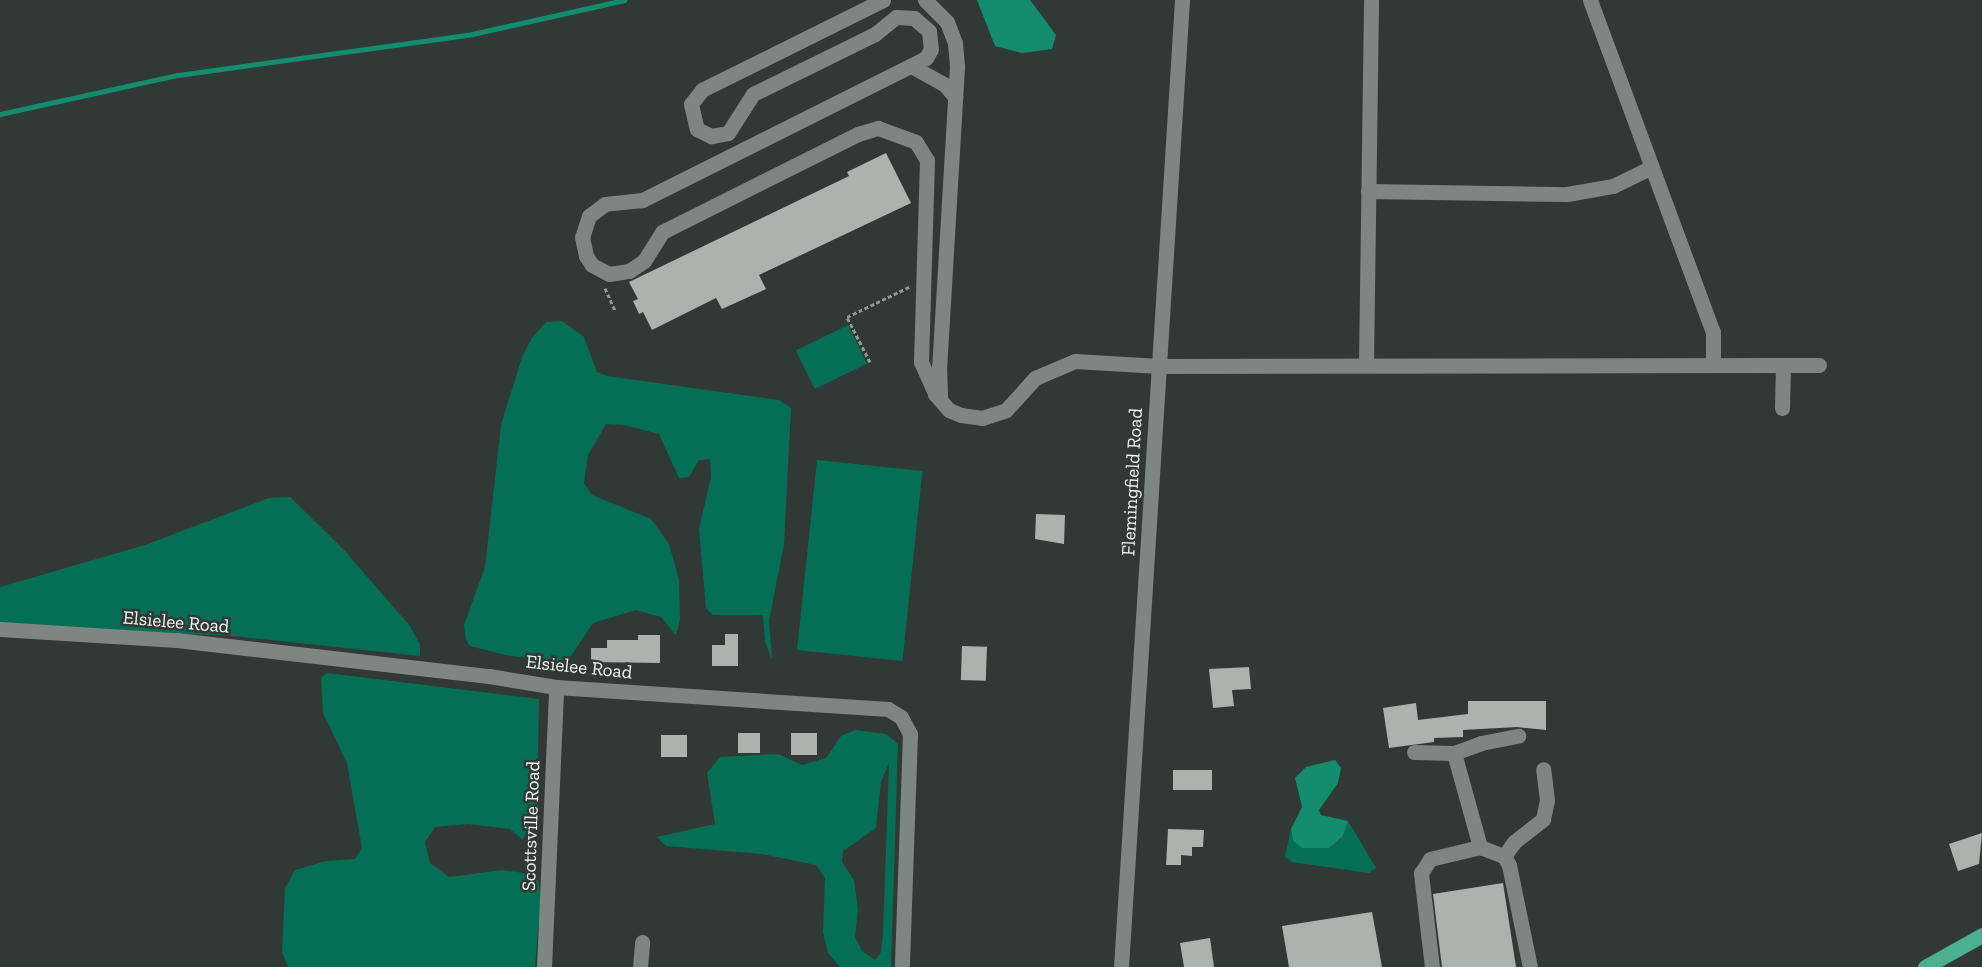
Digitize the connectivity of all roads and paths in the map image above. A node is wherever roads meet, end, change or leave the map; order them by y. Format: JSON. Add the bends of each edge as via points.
{"nodes":[{"id":1,"x":883,"y":0,"type":"edge"},
{"id":2,"x":925,"y":0,"type":"edge"},
{"id":3,"x":1182,"y":0,"type":"edge"},
{"id":4,"x":1371,"y":0,"type":"edge"},
{"id":5,"x":1590,"y":0,"type":"edge"},
{"id":6,"x":912,"y":67,"type":"junction"},
{"id":7,"x":956,"y":98,"type":"junction"},
{"id":8,"x":1650,"y":168,"type":"junction"},
{"id":9,"x":1368,"y":191,"type":"junction"},
{"id":10,"x":601,"y":271,"type":"junction"},
{"id":11,"x":911,"y":286,"type":"dead end"},
{"id":12,"x":615,"y":310,"type":"dead end"},
{"id":13,"x":870,"y":362,"type":"dead end"},
{"id":14,"x":1366,"y":363,"type":"junction"},
{"id":15,"x":1713,"y":365,"type":"junction"},
{"id":16,"x":1783,"y":365,"type":"junction"},
{"id":17,"x":1819,"y":365,"type":"dead end"},
{"id":18,"x":1159,"y":366,"type":"junction"},
{"id":19,"x":941,"y":402,"type":"junction"},
{"id":20,"x":1782,"y":408,"type":"dead end"},
{"id":21,"x":0,"y":628,"type":"edge"},
{"id":22,"x":556,"y":687,"type":"junction"},
{"id":23,"x":1518,"y":736,"type":"dead end"},
{"id":24,"x":1414,"y":752,"type":"dead end"},
{"id":25,"x":1454,"y":753,"type":"junction"},
{"id":26,"x":1543,"y":769,"type":"dead end"},
{"id":27,"x":1480,"y":847,"type":"junction"},
{"id":28,"x":1504,"y":856,"type":"junction"},
{"id":29,"x":1982,"y":935,"type":"edge"},
{"id":30,"x":642,"y":942,"type":"dead end"},
{"id":31,"x":544,"y":967,"type":"edge"},
{"id":32,"x":640,"y":967,"type":"edge"},
{"id":33,"x":902,"y":967,"type":"edge"},
{"id":34,"x":1121,"y":967,"type":"edge"},
{"id":35,"x":1432,"y":967,"type":"edge"},
{"id":36,"x":1530,"y":967,"type":"edge"},
{"id":37,"x":1925,"y":967,"type":"edge"}],
"edges":[{"from":1,"to":6,"type":"street","via":[[702,90],[691,104],[692,122],[704,134],[728,133],[753,94],[875,34],[896,17],[914,18],[929,31],[931,49],[926,58]]},
{"from":2,"to":7,"type":"street","via":[[940,11],[956,44]]},
{"from":3,"to":18,"type":"street","name":"Flemingfield Road"},
{"from":4,"to":9,"type":"street"},
{"from":5,"to":8,"type":"street"},
{"from":6,"to":7,"type":"street","via":[[945,85]]},
{"from":6,"to":10,"type":"street","via":[[642,200],[605,204],[597,209],[589,216],[582,237],[586,256]]},
{"from":7,"to":19,"type":"street","via":[[939,366]]},
{"from":8,"to":9,"type":"street","via":[[1613,186],[1567,194]]},
{"from":8,"to":15,"type":"street","via":[[1713,332]]},
{"from":9,"to":14,"type":"street"},
{"from":10,"to":12,"type":"path"},
{"from":10,"to":19,"type":"street","via":[[620,274],[637,267],[662,232],[858,134],[878,128],[905,134],[922,149],[930,174],[920,348],[926,378]]},
{"from":11,"to":13,"type":"path","via":[[847,317]]},
{"from":14,"to":15,"type":"street"},
{"from":14,"to":18,"type":"street"},
{"from":15,"to":16,"type":"street"},
{"from":16,"to":17,"type":"street"},
{"from":16,"to":20,"type":"street"},
{"from":18,"to":19,"type":"street","via":[[1087,361],[1062,364],[1035,378],[1006,410],[982,418],[961,415]]},
{"from":18,"to":34,"type":"street","name":"Flemingfield Road"},
{"from":21,"to":22,"type":"street","name":"Elsielee Road","via":[[176,640],[489,676]]},
{"from":22,"to":31,"type":"street","name":"Scottsville Road"},
{"from":22,"to":33,"type":"street","name":"Elsielee Road","via":[[867,705],[888,709],[901,717],[910,734]]},
{"from":23,"to":25,"type":"street","via":[[1481,742]]},
{"from":24,"to":25,"type":"street"},
{"from":25,"to":27,"type":"street"},
{"from":26,"to":28,"type":"street","via":[[1547,800],[1543,819],[1514,842]]},
{"from":27,"to":28,"type":"street"},
{"from":27,"to":35,"type":"street","via":[[1430,859],[1421,873]]},
{"from":28,"to":36,"type":"street","via":[[1513,878]]},
{"from":29,"to":37,"type":"highway"},
{"from":30,"to":32,"type":"street"}]}
